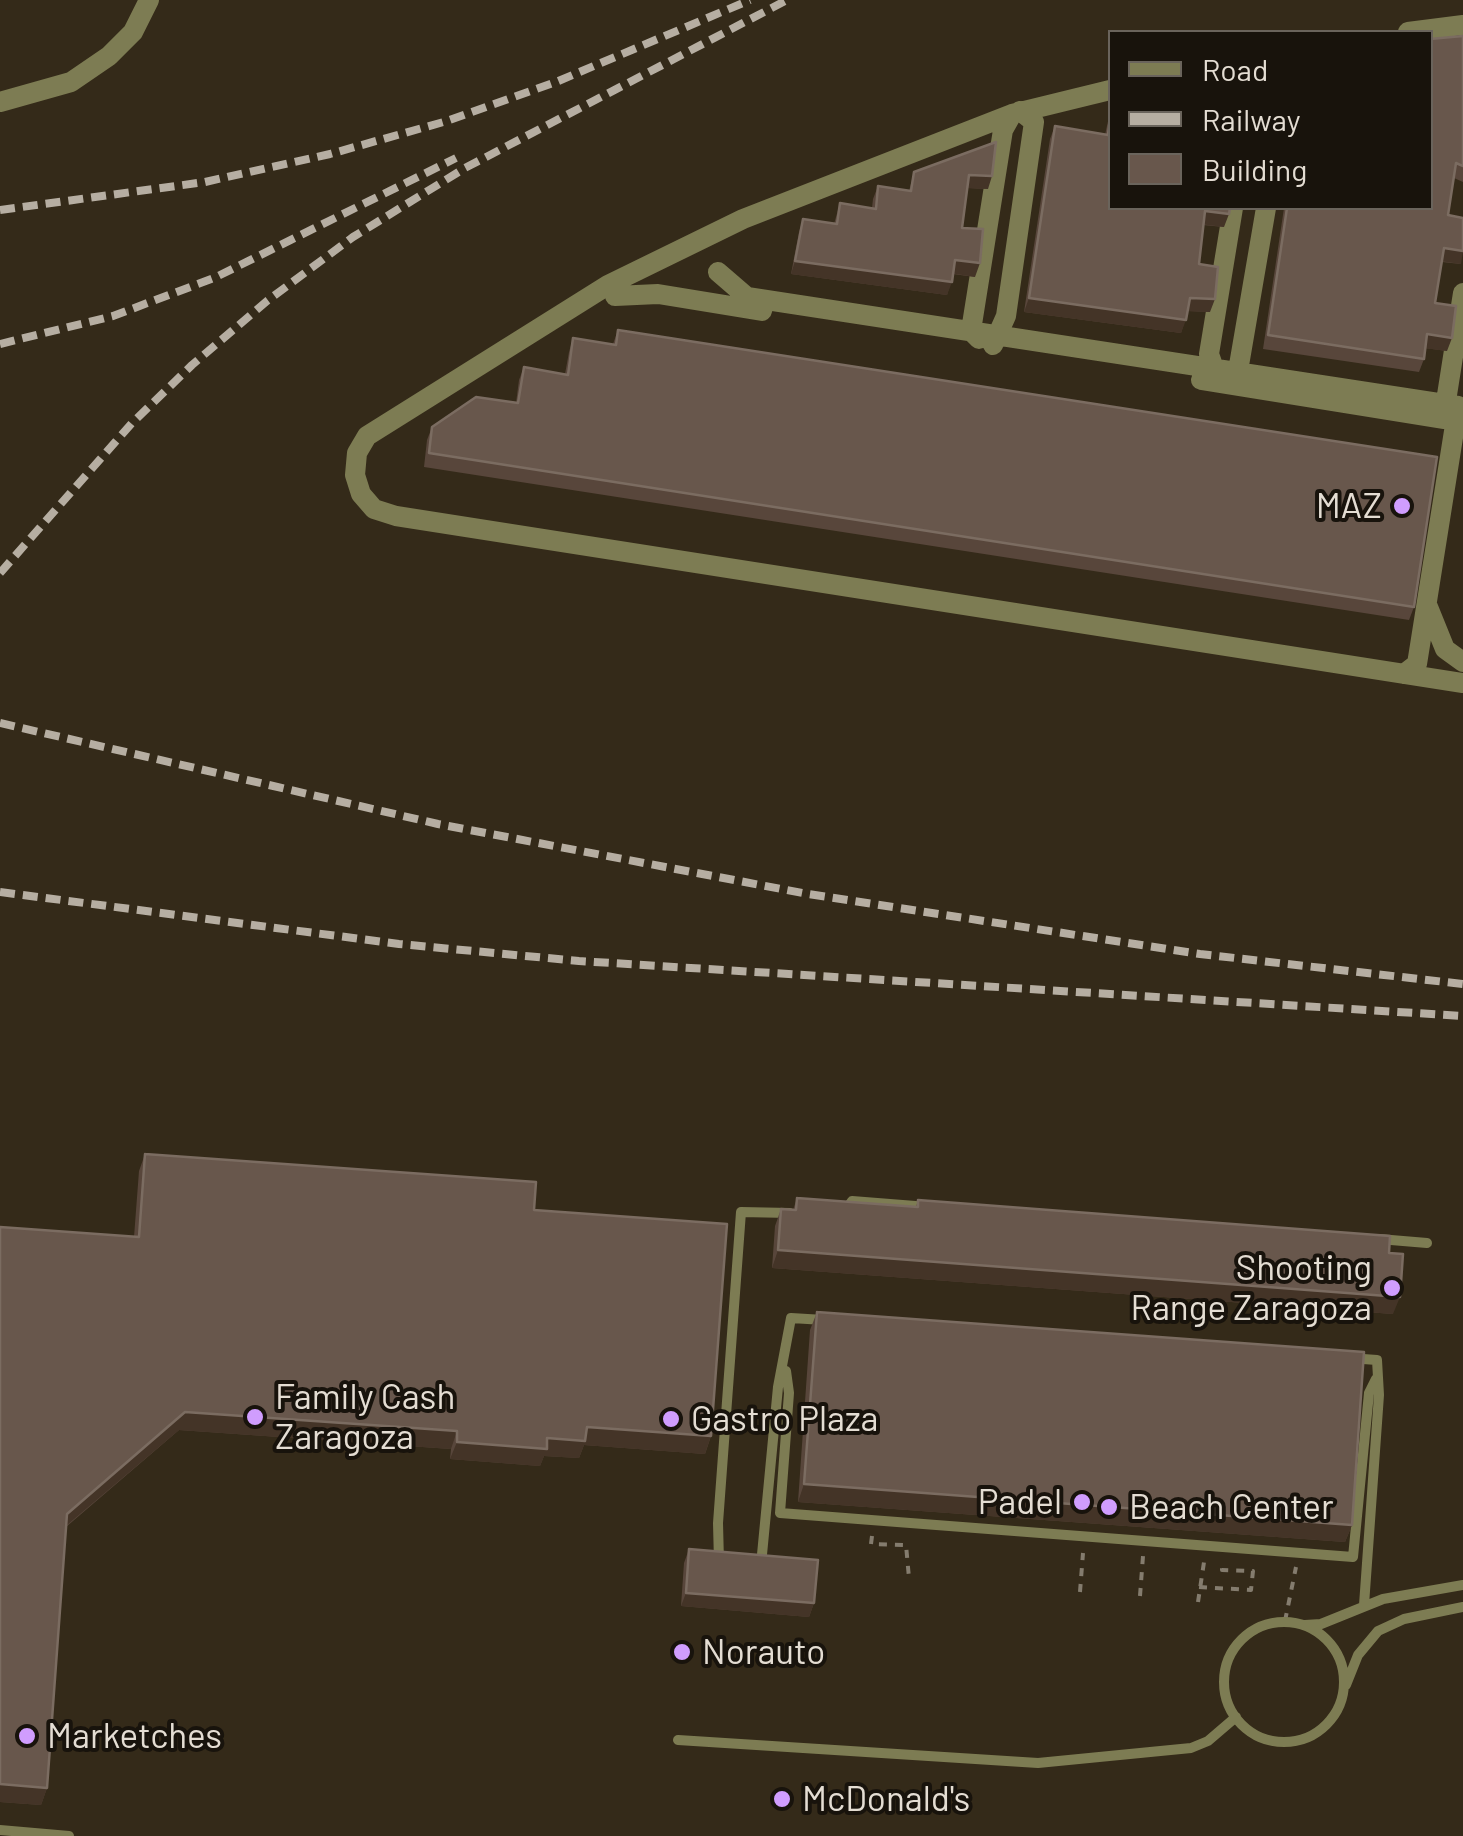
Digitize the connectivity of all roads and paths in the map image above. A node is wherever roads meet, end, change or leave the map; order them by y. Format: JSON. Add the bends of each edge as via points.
{"nodes":[{"id":1,"x":149,"y":0,"type":"edge"},
{"id":2,"x":1463,"y":25,"type":"edge"},
{"id":3,"x":1424,"y":30,"type":"edge"},
{"id":4,"x":1463,"y":38,"type":"edge"},
{"id":5,"x":1433,"y":42,"type":"edge"},
{"id":6,"x":1108,"y":91,"type":"edge"},
{"id":7,"x":0,"y":102,"type":"edge"},
{"id":8,"x":1108,"y":104,"type":"edge"},
{"id":9,"x":1017,"y":119,"type":"junction"},
{"id":10,"x":1233,"y":210,"type":"edge"},
{"id":11,"x":1266,"y":210,"type":"edge"},
{"id":12,"x":719,"y":243,"type":"junction"},
{"id":13,"x":676,"y":259,"type":"junction"},
{"id":14,"x":718,"y":272,"type":"junction"},
{"id":15,"x":1463,"y":293,"type":"edge"},
{"id":16,"x":616,"y":296,"type":"junction"},
{"id":17,"x":691,"y":300,"type":"junction"},
{"id":18,"x":987,"y":340,"type":"junction"},
{"id":19,"x":1225,"y":376,"type":"junction"},
{"id":20,"x":1444,"y":412,"type":"junction"},
{"id":21,"x":1426,"y":601,"type":"junction"},
{"id":22,"x":1463,"y":662,"type":"edge"},
{"id":23,"x":1408,"y":665,"type":"junction"},
{"id":24,"x":1463,"y":671,"type":"edge"},
{"id":25,"x":1463,"y":683,"type":"edge"},
{"id":26,"x":949,"y":1208,"type":"edge"},
{"id":27,"x":809,"y":1213,"type":"edge"},
{"id":28,"x":826,"y":1213,"type":"edge"},
{"id":29,"x":1373,"y":1238,"type":"edge"},
{"id":30,"x":1427,"y":1243,"type":"dead end"},
{"id":31,"x":830,"y":1320,"type":"edge"},
{"id":32,"x":1338,"y":1357,"type":"edge"},
{"id":33,"x":785,"y":1365,"type":"junction"},
{"id":34,"x":1376,"y":1378,"type":"junction"},
{"id":35,"x":871,"y":1544,"type":"dead end"},
{"id":36,"x":720,"y":1562,"type":"edge"},
{"id":37,"x":761,"y":1565,"type":"edge"},
{"id":38,"x":1082,"y":1570,"type":"dead end"},
{"id":39,"x":1222,"y":1570,"type":"dead end"},
{"id":40,"x":1142,"y":1573,"type":"dead end"},
{"id":41,"x":908,"y":1578,"type":"dead end"},
{"id":42,"x":1202,"y":1578,"type":"dead end"},
{"id":43,"x":1463,"y":1584,"type":"edge"},
{"id":44,"x":1294,"y":1586,"type":"dead end"},
{"id":45,"x":1199,"y":1588,"type":"junction"},
{"id":46,"x":1080,"y":1592,"type":"dead end"},
{"id":47,"x":1140,"y":1596,"type":"dead end"},
{"id":48,"x":1198,"y":1602,"type":"dead end"},
{"id":49,"x":1364,"y":1605,"type":"junction"},
{"id":50,"x":1463,"y":1607,"type":"edge"},
{"id":51,"x":1285,"y":1622,"type":"junction"},
{"id":52,"x":1304,"y":1625,"type":"junction"},
{"id":53,"x":1344,"y":1690,"type":"junction"},
{"id":54,"x":1236,"y":1717,"type":"junction"},
{"id":55,"x":678,"y":1740,"type":"dead end"},
{"id":56,"x":0,"y":1830,"type":"edge"},
{"id":57,"x":69,"y":1836,"type":"edge"}],
"edges":[{"from":1,"to":7,"type":"street","via":[[134,32],[109,56],[70,82]]},
{"from":2,"to":3,"type":"street"},
{"from":4,"to":5,"type":"street"},
{"from":6,"to":9,"type":"street"},
{"from":8,"to":9,"type":"street"},
{"from":9,"to":12,"type":"street"},
{"from":9,"to":13,"type":"street","via":[[743,219]]},
{"from":9,"to":18,"type":"street"},
{"from":9,"to":18,"type":"street"},
{"from":10,"to":19,"type":"street"},
{"from":11,"to":19,"type":"street"},
{"from":12,"to":13,"type":"street"},
{"from":12,"to":14,"type":"street"},
{"from":13,"to":16,"type":"street"},
{"from":13,"to":17,"type":"street","via":[[668,275],[672,286]]},
{"from":13,"to":23,"type":"street","via":[[608,285],[367,436],[357,453],[361,494],[374,509],[396,516]]},
{"from":14,"to":17,"type":"street","via":[[707,296]]},
{"from":14,"to":18,"type":"street","via":[[747,297]]},
{"from":15,"to":20,"type":"street"},
{"from":16,"to":17,"type":"street"},
{"from":16,"to":23,"type":"street","via":[[381,440],[369,474],[383,500]]},
{"from":17,"to":18,"type":"street"},
{"from":18,"to":19,"type":"street"},
{"from":19,"to":20,"type":"street"},
{"from":20,"to":21,"type":"street","via":[[1458,406]]},
{"from":20,"to":23,"type":"street"},
{"from":21,"to":22,"type":"street","via":[[1446,649]]},
{"from":21,"to":23,"type":"street"},
{"from":23,"to":24,"type":"street"},
{"from":23,"to":25,"type":"street"},
{"from":26,"to":28,"type":"lane","via":[[852,1201],[843,1214]]},
{"from":27,"to":36,"type":"lane","via":[[742,1212]]},
{"from":29,"to":30,"type":"lane"},
{"from":31,"to":33,"type":"lane","via":[[791,1318]]},
{"from":32,"to":34,"type":"lane","via":[[1377,1360]]},
{"from":33,"to":34,"type":"lane","via":[[790,1393],[780,1513],[1354,1556],[1369,1393]]},
{"from":33,"to":37,"type":"lane"},
{"from":34,"to":49,"type":"lane"},
{"from":35,"to":41,"type":"path","via":[[906,1545]]},
{"from":38,"to":46,"type":"path"},
{"from":39,"to":45,"type":"path","via":[[1253,1571],[1251,1590]]},
{"from":40,"to":47,"type":"path"},
{"from":42,"to":45,"type":"path"},
{"from":43,"to":49,"type":"lane"},
{"from":44,"to":51,"type":"path"},
{"from":45,"to":48,"type":"path"},
{"from":49,"to":52,"type":"lane"},
{"from":50,"to":53,"type":"lane","via":[[1378,1631],[1358,1655]]},
{"from":51,"to":52,"type":"lane"},
{"from":51,"to":54,"type":"lane","via":[[1266,1624],[1235,1646],[1224,1682]]},
{"from":52,"to":53,"type":"lane","via":[[1336,1650]]},
{"from":53,"to":54,"type":"lane","via":[[1327,1724],[1294,1741],[1260,1737]]},
{"from":54,"to":55,"type":"lane","via":[[1191,1748],[1038,1763]]},
{"from":56,"to":57,"type":"lane"}]}
